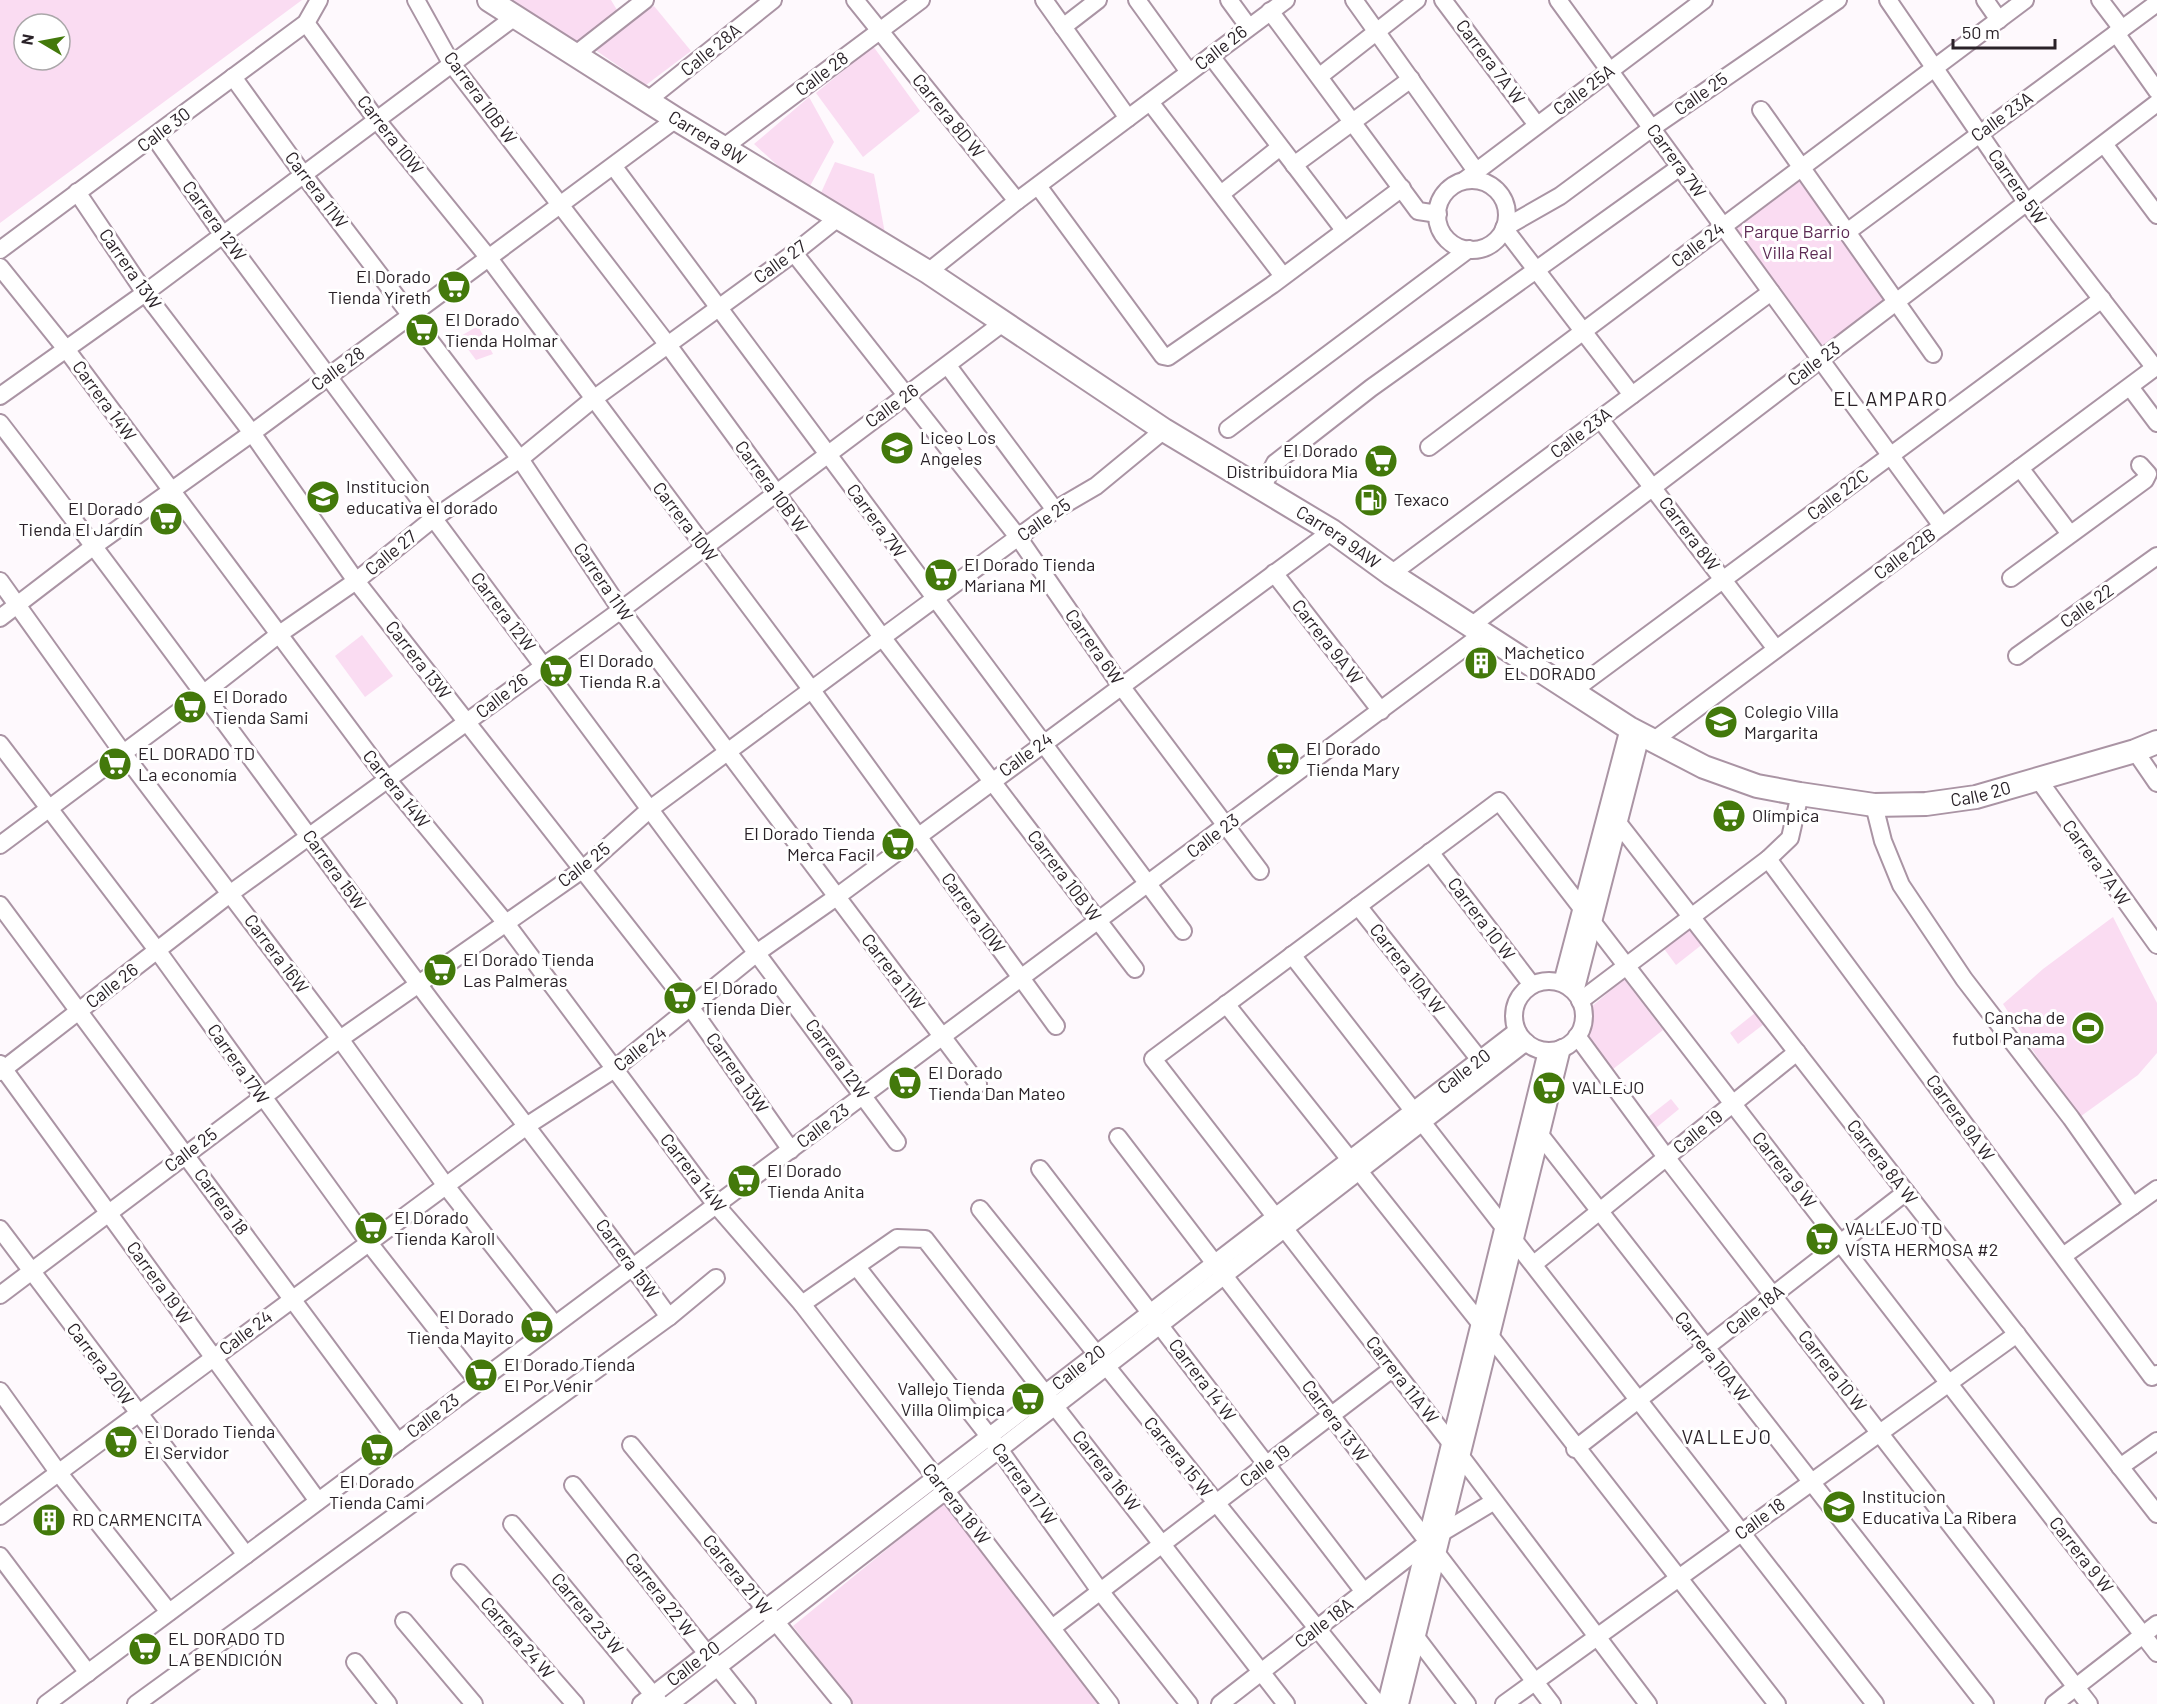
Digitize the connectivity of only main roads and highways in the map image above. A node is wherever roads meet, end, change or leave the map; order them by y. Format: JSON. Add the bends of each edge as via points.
{"nodes":[{"id":1,"x":491,"y":1,"type":"edge"},
{"id":2,"x":928,"y":272,"type":"joint"},
{"id":3,"x":2157,"y":742,"type":"edge"},
{"id":4,"x":1757,"y":786,"type":"joint"}],
"edges":[{"from":1,"to":2,"type":"main road","name":"Carrera 9W"},
{"from":2,"to":4,"type":"main road","name":"Carrera 9AW","via":[[1164,430],[1332,531],[1391,574],[1641,735],[1704,767]]},
{"from":3,"to":4,"type":"main road","name":"Calle 20","via":[[1976,797],[1926,804],[1875,805]]}]}
